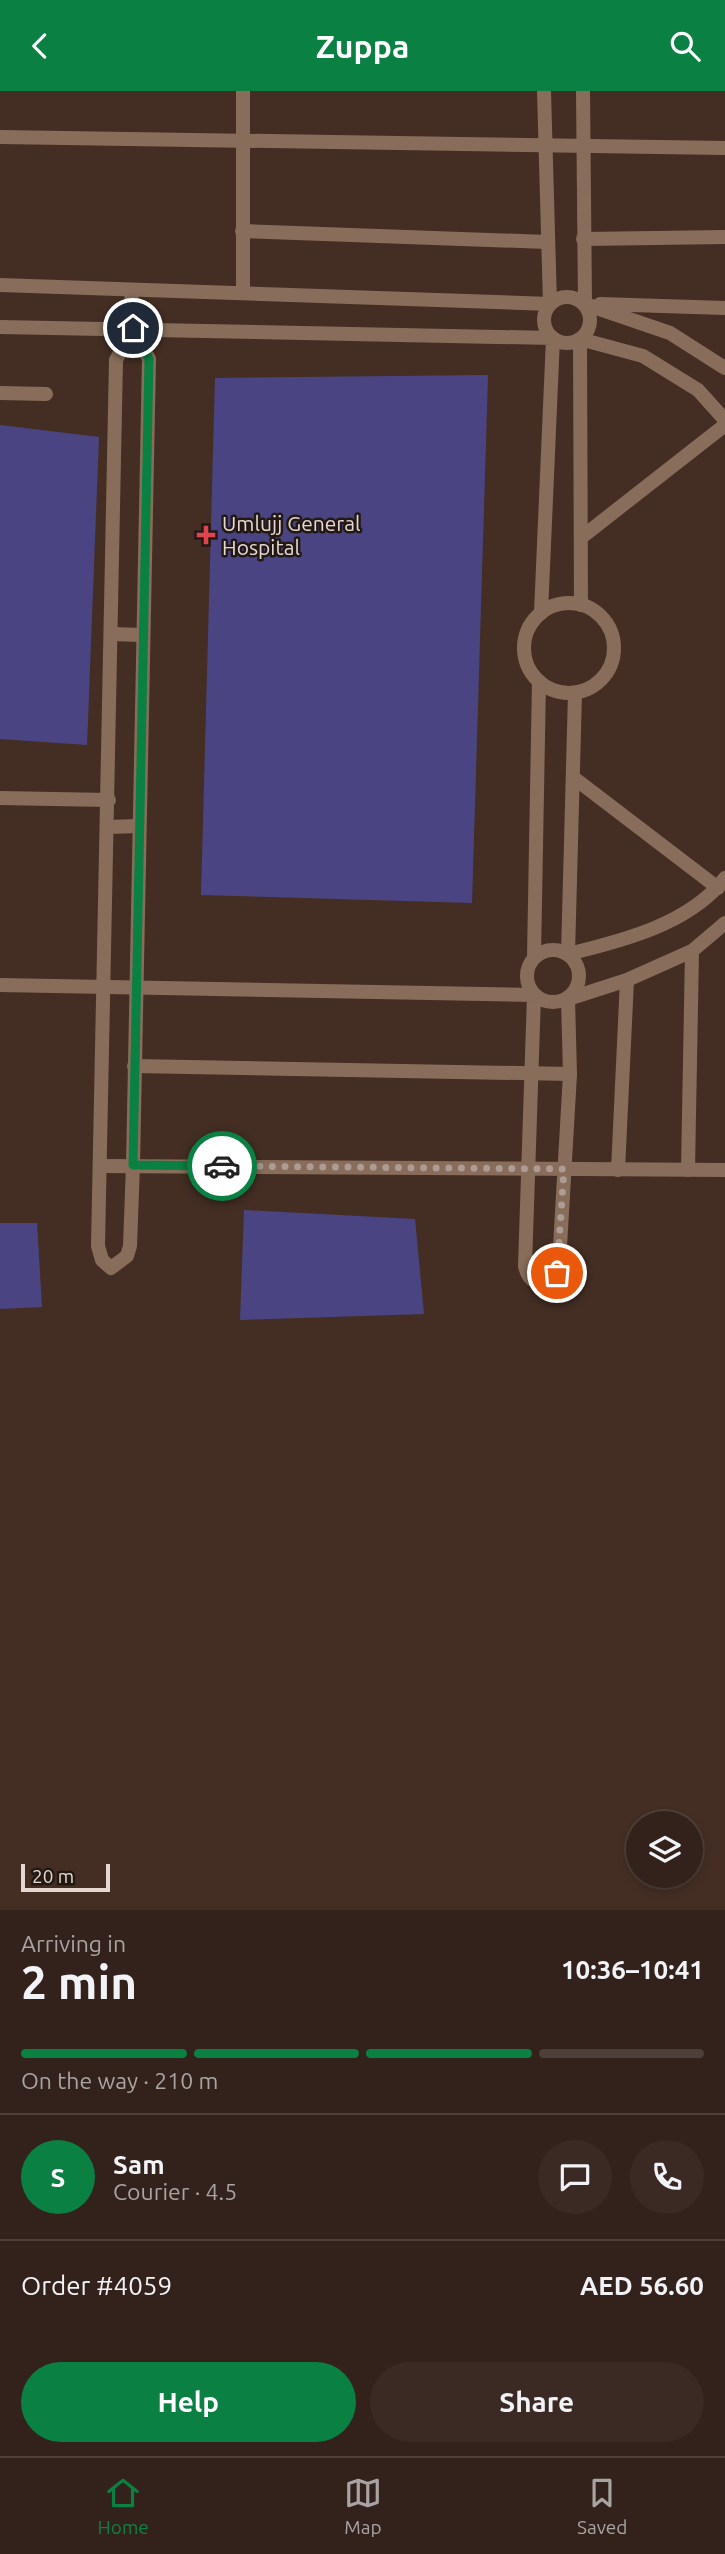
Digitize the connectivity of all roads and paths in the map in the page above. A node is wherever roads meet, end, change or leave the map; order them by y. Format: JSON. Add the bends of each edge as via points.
{"nodes":[{"id":1,"x":243,"y":91,"type":"edge"},
{"id":2,"x":544,"y":91,"type":"edge"},
{"id":3,"x":583,"y":91,"type":"edge"},
{"id":4,"x":0,"y":137,"type":"edge"},
{"id":5,"x":243,"y":139,"type":"junction"},
{"id":6,"x":586,"y":144,"type":"junction"},
{"id":7,"x":545,"y":146,"type":"junction"},
{"id":8,"x":725,"y":148,"type":"edge"},
{"id":9,"x":242,"y":231,"type":"junction"},
{"id":10,"x":725,"y":237,"type":"edge"},
{"id":11,"x":583,"y":239,"type":"junction"},
{"id":12,"x":547,"y":242,"type":"junction"},
{"id":13,"x":0,"y":285,"type":"edge"},
{"id":14,"x":131,"y":290,"type":"junction"},
{"id":15,"x":243,"y":292,"type":"junction"},
{"id":16,"x":585,"y":303,"type":"junction"},
{"id":17,"x":550,"y":304,"type":"junction"},
{"id":18,"x":725,"y":308,"type":"edge"},
{"id":19,"x":0,"y":327,"type":"edge"},
{"id":20,"x":133,"y":328,"type":"junction"},
{"id":21,"x":553,"y":338,"type":"junction"},
{"id":22,"x":580,"y":339,"type":"junction"},
{"id":23,"x":725,"y":367,"type":"edge"},
{"id":24,"x":0,"y":393,"type":"edge"},
{"id":25,"x":46,"y":394,"type":"dead end"},
{"id":26,"x":725,"y":420,"type":"edge"},
{"id":27,"x":725,"y":425,"type":"edge"},
{"id":28,"x":582,"y":537,"type":"junction"},
{"id":29,"x":581,"y":605,"type":"junction"},
{"id":30,"x":541,"y":613,"type":"junction"},
{"id":31,"x":111,"y":634,"type":"junction"},
{"id":32,"x":142,"y":635,"type":"junction"},
{"id":33,"x":539,"y":681,"type":"junction"},
{"id":34,"x":575,"y":693,"type":"junction"},
{"id":35,"x":574,"y":778,"type":"junction"},
{"id":36,"x":0,"y":798,"type":"edge"},
{"id":37,"x":109,"y":800,"type":"junction"},
{"id":38,"x":139,"y":826,"type":"junction"},
{"id":39,"x":108,"y":827,"type":"junction"},
{"id":40,"x":721,"y":883,"type":"edge"},
{"id":41,"x":725,"y":923,"type":"edge"},
{"id":42,"x":692,"y":951,"type":"junction"},
{"id":43,"x":568,"y":954,"type":"junction"},
{"id":44,"x":534,"y":957,"type":"junction"},
{"id":45,"x":627,"y":979,"type":"junction"},
{"id":46,"x":0,"y":985,"type":"edge"},
{"id":47,"x":105,"y":986,"type":"junction"},
{"id":48,"x":136,"y":988,"type":"junction"},
{"id":49,"x":534,"y":995,"type":"junction"},
{"id":50,"x":568,"y":999,"type":"junction"},
{"id":51,"x":134,"y":1066,"type":"junction"},
{"id":52,"x":529,"y":1074,"type":"junction"},
{"id":53,"x":570,"y":1074,"type":"junction"},
{"id":54,"x":133,"y":1165,"type":"junction"},
{"id":55,"x":100,"y":1166,"type":"junction"},
{"id":56,"x":528,"y":1168,"type":"junction"},
{"id":57,"x":564,"y":1169,"type":"junction"},
{"id":58,"x":618,"y":1170,"type":"junction"},
{"id":59,"x":688,"y":1170,"type":"junction"},
{"id":60,"x":725,"y":1170,"type":"edge"}],
"edges":[{"from":1,"to":5,"type":"lane"},
{"from":2,"to":7,"type":"lane"},
{"from":3,"to":6,"type":"lane"},
{"from":4,"to":5,"type":"lane"},
{"from":5,"to":7,"type":"lane"},
{"from":5,"to":9,"type":"lane"},
{"from":6,"to":7,"type":"lane"},
{"from":6,"to":8,"type":"lane"},
{"from":6,"to":11,"type":"lane"},
{"from":7,"to":12,"type":"lane"},
{"from":9,"to":12,"type":"lane"},
{"from":9,"to":15,"type":"lane"},
{"from":10,"to":11,"type":"lane"},
{"from":11,"to":16,"type":"lane"},
{"from":12,"to":17,"type":"lane"},
{"from":13,"to":14,"type":"lane"},
{"from":14,"to":15,"type":"lane"},
{"from":14,"to":20,"type":"lane"},
{"from":15,"to":17,"type":"lane"},
{"from":16,"to":17,"type":"lane","via":[[568,297]]},
{"from":16,"to":18,"type":"lane"},
{"from":16,"to":22,"type":"lane","via":[[590,323]]},
{"from":16,"to":23,"type":"lane","via":[[670,333]]},
{"from":17,"to":21,"type":"lane","via":[[544,321]]},
{"from":19,"to":20,"type":"lane"},
{"from":20,"to":21,"type":"lane"},
{"from":20,"to":31,"type":"lane","via":[[117,360]]},
{"from":20,"to":32,"type":"lane","via":[[149,359]]},
{"from":21,"to":22,"type":"lane","via":[[570,343]]},
{"from":21,"to":30,"type":"lane"},
{"from":22,"to":26,"type":"lane","via":[[643,356],[698,390]]},
{"from":22,"to":28,"type":"lane"},
{"from":24,"to":25,"type":"lane"},
{"from":27,"to":28,"type":"lane"},
{"from":28,"to":29,"type":"lane"},
{"from":29,"to":30,"type":"lane","via":[[563,604]]},
{"from":29,"to":34,"type":"lane","via":[[608,625],[615,649],[598,683]]},
{"from":30,"to":33,"type":"lane","via":[[532,623],[524,647]]},
{"from":31,"to":32,"type":"lane"},
{"from":31,"to":37,"type":"lane"},
{"from":32,"to":38,"type":"lane"},
{"from":33,"to":34,"type":"lane","via":[[550,689]]},
{"from":33,"to":44,"type":"lane"},
{"from":34,"to":35,"type":"lane"},
{"from":35,"to":40,"type":"lane"},
{"from":35,"to":43,"type":"lane"},
{"from":36,"to":37,"type":"lane"},
{"from":37,"to":39,"type":"lane"},
{"from":38,"to":39,"type":"lane"},
{"from":38,"to":48,"type":"lane"},
{"from":39,"to":47,"type":"lane"},
{"from":40,"to":43,"type":"lane","via":[[678,916],[630,939]]},
{"from":41,"to":42,"type":"lane"},
{"from":42,"to":45,"type":"lane"},
{"from":42,"to":59,"type":"lane"},
{"from":43,"to":44,"type":"lane","via":[[553,950]]},
{"from":43,"to":50,"type":"lane","via":[[580,977]]},
{"from":44,"to":49,"type":"lane","via":[[526,975]]},
{"from":45,"to":50,"type":"lane"},
{"from":45,"to":58,"type":"lane"},
{"from":46,"to":47,"type":"lane"},
{"from":47,"to":48,"type":"lane"},
{"from":47,"to":55,"type":"lane"},
{"from":48,"to":49,"type":"lane"},
{"from":48,"to":51,"type":"lane"},
{"from":49,"to":50,"type":"lane","via":[[552,1003]]},
{"from":49,"to":52,"type":"lane"},
{"from":50,"to":53,"type":"lane"},
{"from":51,"to":52,"type":"lane"},
{"from":51,"to":54,"type":"lane"},
{"from":52,"to":53,"type":"lane"},
{"from":52,"to":56,"type":"lane"},
{"from":53,"to":57,"type":"lane"},
{"from":54,"to":55,"type":"lane"},
{"from":54,"to":55,"type":"lane","via":[[130,1246],[127,1256],[111,1268],[102,1260],[98,1246]]},
{"from":54,"to":56,"type":"lane"},
{"from":56,"to":57,"type":"lane"},
{"from":56,"to":57,"type":"lane","via":[[525,1266],[527,1275],[544,1285],[553,1281],[559,1264]]},
{"from":57,"to":58,"type":"lane"},
{"from":58,"to":59,"type":"lane"},
{"from":59,"to":60,"type":"lane"}]}
